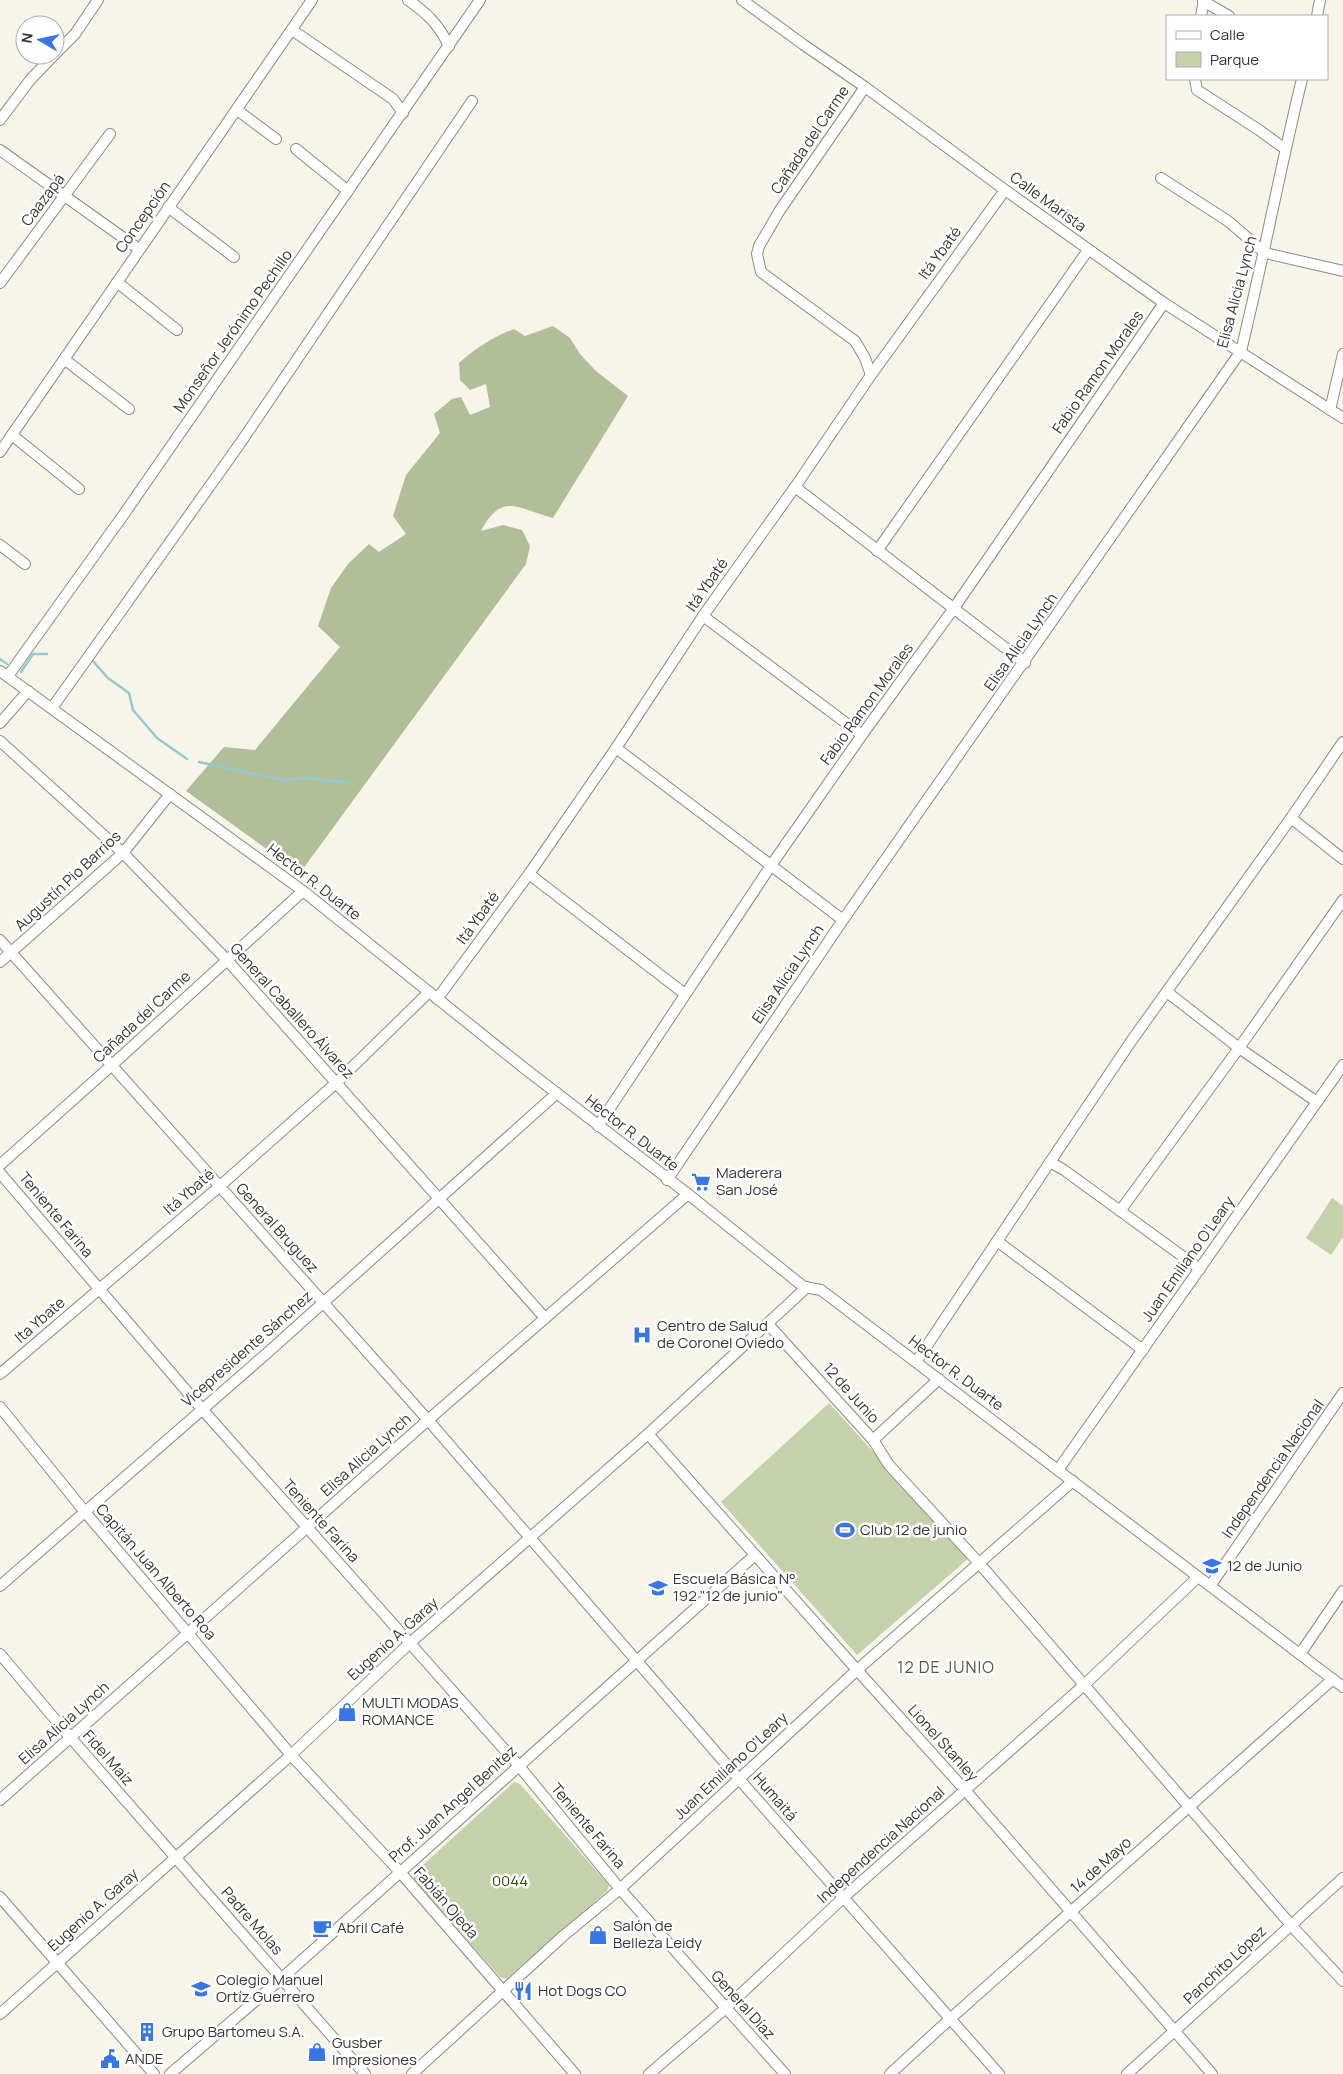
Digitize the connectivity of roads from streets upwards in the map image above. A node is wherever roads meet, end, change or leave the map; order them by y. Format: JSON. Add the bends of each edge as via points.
{"nodes":[{"id":1,"x":98,"y":0,"type":"edge"},
{"id":2,"x":312,"y":0,"type":"edge"},
{"id":3,"x":408,"y":0,"type":"edge"},
{"id":4,"x":480,"y":0,"type":"edge"},
{"id":5,"x":742,"y":0,"type":"edge"},
{"id":6,"x":1320,"y":0,"type":"edge"},
{"id":7,"x":1203,"y":1,"type":"edge"},
{"id":8,"x":1200,"y":15,"type":"edge"},
{"id":9,"x":1227,"y":15,"type":"edge"},
{"id":10,"x":1317,"y":15,"type":"edge"},
{"id":11,"x":292,"y":30,"type":"junction"},
{"id":12,"x":65,"y":44,"type":"edge"},
{"id":13,"x":449,"y":46,"type":"junction"},
{"id":14,"x":45,"y":65,"type":"edge"},
{"id":15,"x":1196,"y":80,"type":"edge"},
{"id":16,"x":1302,"y":80,"type":"edge"},
{"id":17,"x":865,"y":87,"type":"junction"},
{"id":18,"x":472,"y":101,"type":"dead end"},
{"id":19,"x":237,"y":110,"type":"junction"},
{"id":20,"x":403,"y":113,"type":"junction"},
{"id":21,"x":0,"y":120,"type":"edge"},
{"id":22,"x":110,"y":134,"type":"dead end"},
{"id":23,"x":276,"y":139,"type":"dead end"},
{"id":24,"x":296,"y":149,"type":"dead end"},
{"id":25,"x":1285,"y":149,"type":"junction"},
{"id":26,"x":0,"y":150,"type":"edge"},
{"id":27,"x":1161,"y":178,"type":"dead end"},
{"id":28,"x":1005,"y":190,"type":"junction"},
{"id":29,"x":348,"y":191,"type":"junction"},
{"id":30,"x":65,"y":197,"type":"junction"},
{"id":31,"x":168,"y":207,"type":"junction"},
{"id":32,"x":139,"y":249,"type":"junction"},
{"id":33,"x":1088,"y":250,"type":"junction"},
{"id":34,"x":1265,"y":252,"type":"junction"},
{"id":35,"x":234,"y":257,"type":"dead end"},
{"id":36,"x":4,"y":268,"type":"edge"},
{"id":37,"x":1343,"y":271,"type":"edge"},
{"id":38,"x":116,"y":282,"type":"junction"},
{"id":39,"x":0,"y":284,"type":"edge"},
{"id":40,"x":1164,"y":303,"type":"junction"},
{"id":41,"x":177,"y":330,"type":"dead end"},
{"id":42,"x":1241,"y":351,"type":"junction"},
{"id":43,"x":1343,"y":354,"type":"edge"},
{"id":44,"x":64,"y":359,"type":"junction"},
{"id":45,"x":871,"y":375,"type":"junction"},
{"id":46,"x":129,"y":409,"type":"dead end"},
{"id":47,"x":1330,"y":410,"type":"junction"},
{"id":48,"x":1343,"y":418,"type":"edge"},
{"id":49,"x":12,"y":435,"type":"junction"},
{"id":50,"x":0,"y":452,"type":"edge"},
{"id":51,"x":796,"y":487,"type":"junction"},
{"id":52,"x":79,"y":489,"type":"dead end"},
{"id":53,"x":0,"y":545,"type":"edge"},
{"id":54,"x":878,"y":550,"type":"junction"},
{"id":55,"x":25,"y":564,"type":"dead end"},
{"id":56,"x":954,"y":608,"type":"junction"},
{"id":57,"x":703,"y":616,"type":"junction"},
{"id":58,"x":1025,"y":663,"type":"junction"},
{"id":59,"x":4,"y":674,"type":"edge"},
{"id":60,"x":28,"y":691,"type":"junction"},
{"id":61,"x":52,"y":708,"type":"junction"},
{"id":62,"x":0,"y":723,"type":"edge"},
{"id":63,"x":862,"y":735,"type":"junction"},
{"id":64,"x":0,"y":741,"type":"edge"},
{"id":65,"x":1343,"y":742,"type":"edge"},
{"id":66,"x":616,"y":748,"type":"junction"},
{"id":67,"x":170,"y":794,"type":"junction"},
{"id":68,"x":1292,"y":818,"type":"junction"},
{"id":69,"x":123,"y":853,"type":"junction"},
{"id":70,"x":1343,"y":859,"type":"edge"},
{"id":71,"x":772,"y":864,"type":"junction"},
{"id":72,"x":529,"y":874,"type":"junction"},
{"id":73,"x":303,"y":891,"type":"junction"},
{"id":74,"x":1343,"y":900,"type":"edge"},
{"id":75,"x":843,"y":920,"type":"junction"},
{"id":76,"x":0,"y":940,"type":"edge"},
{"id":77,"x":10,"y":953,"type":"junction"},
{"id":78,"x":227,"y":960,"type":"junction"},
{"id":79,"x":0,"y":962,"type":"edge"},
{"id":80,"x":1167,"y":992,"type":"junction"},
{"id":81,"x":685,"y":994,"type":"junction"},
{"id":82,"x":433,"y":995,"type":"junction"},
{"id":83,"x":1240,"y":1048,"type":"junction"},
{"id":84,"x":112,"y":1065,"type":"junction"},
{"id":85,"x":1343,"y":1065,"type":"edge"},
{"id":86,"x":336,"y":1082,"type":"junction"},
{"id":87,"x":557,"y":1094,"type":"junction"},
{"id":88,"x":1317,"y":1102,"type":"junction"},
{"id":89,"x":598,"y":1126,"type":"junction"},
{"id":90,"x":1050,"y":1162,"type":"junction"},
{"id":91,"x":0,"y":1165,"type":"edge"},
{"id":92,"x":0,"y":1173,"type":"edge"},
{"id":93,"x":667,"y":1180,"type":"junction"},
{"id":94,"x":220,"y":1186,"type":"junction"},
{"id":95,"x":688,"y":1194,"type":"junction"},
{"id":96,"x":439,"y":1198,"type":"junction"},
{"id":97,"x":1120,"y":1211,"type":"junction"},
{"id":98,"x":997,"y":1241,"type":"junction"},
{"id":99,"x":1200,"y":1269,"type":"junction"},
{"id":100,"x":807,"y":1287,"type":"junction"},
{"id":101,"x":99,"y":1289,"type":"junction"},
{"id":102,"x":323,"y":1302,"type":"junction"},
{"id":103,"x":545,"y":1318,"type":"junction"},
{"id":104,"x":768,"y":1324,"type":"junction"},
{"id":105,"x":1143,"y":1350,"type":"junction"},
{"id":106,"x":916,"y":1362,"type":"junction"},
{"id":107,"x":0,"y":1374,"type":"edge"},
{"id":108,"x":939,"y":1379,"type":"junction"},
{"id":109,"x":1343,"y":1393,"type":"edge"},
{"id":110,"x":0,"y":1407,"type":"edge"},
{"id":111,"x":202,"y":1409,"type":"junction"},
{"id":112,"x":428,"y":1420,"type":"junction"},
{"id":113,"x":648,"y":1434,"type":"junction"},
{"id":114,"x":873,"y":1440,"type":"junction"},
{"id":115,"x":1058,"y":1470,"type":"junction"},
{"id":116,"x":1073,"y":1481,"type":"junction"},
{"id":117,"x":85,"y":1512,"type":"junction"},
{"id":118,"x":307,"y":1527,"type":"junction"},
{"id":119,"x":531,"y":1537,"type":"junction"},
{"id":120,"x":755,"y":1555,"type":"junction"},
{"id":121,"x":979,"y":1563,"type":"junction"},
{"id":122,"x":1198,"y":1577,"type":"junction"},
{"id":123,"x":0,"y":1586,"type":"edge"},
{"id":124,"x":1210,"y":1586,"type":"junction"},
{"id":125,"x":1343,"y":1591,"type":"edge"},
{"id":126,"x":189,"y":1632,"type":"junction"},
{"id":127,"x":410,"y":1643,"type":"junction"},
{"id":128,"x":0,"y":1654,"type":"edge"},
{"id":129,"x":1300,"y":1654,"type":"junction"},
{"id":130,"x":637,"y":1660,"type":"junction"},
{"id":131,"x":857,"y":1670,"type":"junction"},
{"id":132,"x":1333,"y":1679,"type":"junction"},
{"id":133,"x":1083,"y":1686,"type":"junction"},
{"id":134,"x":1343,"y":1686,"type":"edge"},
{"id":135,"x":70,"y":1737,"type":"junction"},
{"id":136,"x":291,"y":1754,"type":"junction"},
{"id":137,"x":519,"y":1766,"type":"junction"},
{"id":138,"x":739,"y":1779,"type":"junction"},
{"id":139,"x":965,"y":1790,"type":"junction"},
{"id":140,"x":0,"y":1800,"type":"edge"},
{"id":141,"x":1189,"y":1808,"type":"junction"},
{"id":142,"x":176,"y":1857,"type":"junction"},
{"id":143,"x":400,"y":1872,"type":"junction"},
{"id":144,"x":1343,"y":1878,"type":"edge"},
{"id":145,"x":620,"y":1888,"type":"junction"},
{"id":146,"x":0,"y":1897,"type":"edge"},
{"id":147,"x":844,"y":1897,"type":"junction"},
{"id":148,"x":1071,"y":1912,"type":"junction"},
{"id":149,"x":1291,"y":1925,"type":"junction"},
{"id":150,"x":57,"y":1962,"type":"junction"},
{"id":151,"x":282,"y":1978,"type":"junction"},
{"id":152,"x":1343,"y":1981,"type":"edge"},
{"id":153,"x":504,"y":1991,"type":"junction"},
{"id":154,"x":726,"y":2008,"type":"junction"},
{"id":155,"x":0,"y":2014,"type":"edge"},
{"id":156,"x":950,"y":2018,"type":"junction"},
{"id":157,"x":1175,"y":2032,"type":"junction"},
{"id":158,"x":154,"y":2074,"type":"edge"},
{"id":159,"x":170,"y":2074,"type":"edge"},
{"id":160,"x":365,"y":2074,"type":"edge"},
{"id":161,"x":412,"y":2074,"type":"edge"},
{"id":162,"x":575,"y":2074,"type":"edge"},
{"id":163,"x":649,"y":2074,"type":"edge"},
{"id":164,"x":784,"y":2074,"type":"edge"},
{"id":165,"x":890,"y":2074,"type":"edge"},
{"id":166,"x":999,"y":2074,"type":"edge"},
{"id":167,"x":1127,"y":2074,"type":"edge"},
{"id":168,"x":1212,"y":2074,"type":"edge"}],
"edges":[{"from":1,"to":12,"type":"street"},
{"from":2,"to":11,"type":"street","name":"Concepción"},
{"from":3,"to":13,"type":"street","via":[[437,24]]},
{"from":4,"to":13,"type":"street","name":"Monseñor Jerónimo Pechillo"},
{"from":5,"to":17,"type":"street","name":"Calle Marista"},
{"from":6,"to":10,"type":"street"},
{"from":7,"to":8,"type":"street"},
{"from":7,"to":9,"type":"street"},
{"from":11,"to":19,"type":"street","name":"Concepción"},
{"from":11,"to":20,"type":"street","via":[[393,99]]},
{"from":13,"to":20,"type":"street","name":"Monseñor Jerónimo Pechillo"},
{"from":14,"to":21,"type":"street"},
{"from":15,"to":25,"type":"street","via":[[1197,90]]},
{"from":16,"to":25,"type":"street","name":"Elisa Alicia Lynch"},
{"from":17,"to":28,"type":"street","name":"Calle Marista"},
{"from":17,"to":45,"type":"street","name":"Cañada del Carme","via":[[780,210],[759,246],[758,254],[762,272],[855,340]]},
{"from":18,"to":61,"type":"street","via":[[239,446]]},
{"from":19,"to":23,"type":"street"},
{"from":19,"to":31,"type":"street","name":"Concepción"},
{"from":20,"to":29,"type":"street","name":"Monseñor Jerónimo Pechillo"},
{"from":22,"to":30,"type":"street","name":"Caazapá"},
{"from":24,"to":29,"type":"street"},
{"from":25,"to":34,"type":"street","name":"Elisa Alicia Lynch"},
{"from":26,"to":30,"type":"street"},
{"from":27,"to":34,"type":"street","via":[[1228,221]]},
{"from":28,"to":33,"type":"street","name":"Calle Marista"},
{"from":28,"to":45,"type":"street","name":"Itá Ybaté"},
{"from":29,"to":59,"type":"street","name":"Monseñor Jerónimo Pechillo"},
{"from":30,"to":32,"type":"street"},
{"from":30,"to":36,"type":"street","name":"Caazapá"},
{"from":31,"to":32,"type":"street","name":"Concepción"},
{"from":31,"to":35,"type":"street"},
{"from":32,"to":38,"type":"street","name":"Concepción"},
{"from":33,"to":40,"type":"street","name":"Calle Marista"},
{"from":33,"to":54,"type":"street"},
{"from":34,"to":37,"type":"street"},
{"from":34,"to":42,"type":"street","name":"Elisa Alicia Lynch"},
{"from":36,"to":39,"type":"street","name":"Caazapá"},
{"from":38,"to":41,"type":"street"},
{"from":38,"to":44,"type":"street","name":"Concepción"},
{"from":40,"to":42,"type":"street","name":"Calle Marista"},
{"from":40,"to":56,"type":"street","name":"Fabio Ramon Morales"},
{"from":42,"to":47,"type":"street","name":"Calle Marista"},
{"from":42,"to":58,"type":"street","name":"Elisa Alicia Lynch"},
{"from":43,"to":47,"type":"street"},
{"from":44,"to":46,"type":"street"},
{"from":44,"to":49,"type":"street","name":"Concepción"},
{"from":45,"to":51,"type":"street","name":"Itá Ybaté"},
{"from":47,"to":48,"type":"street","name":"Calle Marista"},
{"from":49,"to":50,"type":"street","name":"Concepción"},
{"from":49,"to":52,"type":"street"},
{"from":51,"to":54,"type":"street"},
{"from":51,"to":57,"type":"street","name":"Itá Ybaté"},
{"from":53,"to":55,"type":"street"},
{"from":54,"to":56,"type":"street"},
{"from":56,"to":58,"type":"street"},
{"from":56,"to":63,"type":"street","name":"Fabio Ramon Morales"},
{"from":57,"to":63,"type":"street"},
{"from":57,"to":66,"type":"street","name":"Itá Ybaté"},
{"from":58,"to":75,"type":"street","name":"Elisa Alicia Lynch"},
{"from":59,"to":60,"type":"street","name":"Hector R. Duarte"},
{"from":60,"to":61,"type":"street","name":"Hector R. Duarte"},
{"from":60,"to":62,"type":"street"},
{"from":61,"to":67,"type":"street","name":"Hector R. Duarte"},
{"from":63,"to":71,"type":"street","name":"Fabio Ramon Morales"},
{"from":64,"to":69,"type":"street","name":"General Caballero Álvarez"},
{"from":65,"to":68,"type":"street"},
{"from":66,"to":71,"type":"street"},
{"from":66,"to":72,"type":"street","name":"Itá Ybaté"},
{"from":67,"to":69,"type":"street","name":"Augustín Pio Barrios"},
{"from":67,"to":73,"type":"street","name":"Hector R. Duarte"},
{"from":68,"to":70,"type":"street"},
{"from":68,"to":80,"type":"street"},
{"from":69,"to":77,"type":"street","name":"Augustín Pio Barrios"},
{"from":69,"to":78,"type":"street","name":"General Caballero Álvarez"},
{"from":71,"to":75,"type":"street"},
{"from":71,"to":81,"type":"street","name":"Fabio Ramon Morales"},
{"from":72,"to":81,"type":"street"},
{"from":72,"to":82,"type":"street","name":"Itá Ybaté"},
{"from":73,"to":78,"type":"street","name":"Cañada del Carme"},
{"from":73,"to":82,"type":"street","name":"Hector R. Duarte"},
{"from":74,"to":83,"type":"street"},
{"from":75,"to":93,"type":"street","name":"Elisa Alicia Lynch"},
{"from":76,"to":77,"type":"street","name":"General Bruguez"},
{"from":77,"to":79,"type":"street","name":"Augustín Pio Barrios"},
{"from":77,"to":84,"type":"street","name":"General Bruguez"},
{"from":78,"to":84,"type":"street","name":"Cañada del Carme"},
{"from":78,"to":86,"type":"street","name":"General Caballero Álvarez"},
{"from":80,"to":83,"type":"street"},
{"from":80,"to":90,"type":"street"},
{"from":81,"to":89,"type":"street","name":"Fabio Ramon Morales"},
{"from":82,"to":86,"type":"street","name":"Itá Ybaté"},
{"from":82,"to":87,"type":"street","name":"Hector R. Duarte"},
{"from":83,"to":88,"type":"street"},
{"from":83,"to":97,"type":"street"},
{"from":84,"to":91,"type":"street","name":"Cañada del Carme"},
{"from":84,"to":94,"type":"street","name":"General Bruguez"},
{"from":85,"to":88,"type":"street","name":"Juan Emiliano O'Leary"},
{"from":86,"to":94,"type":"street","name":"Itá Ybaté"},
{"from":86,"to":96,"type":"street","name":"General Caballero Álvarez"},
{"from":87,"to":89,"type":"street","name":"Hector R. Duarte"},
{"from":87,"to":96,"type":"street","name":"Vicepresidente Sánchez"},
{"from":88,"to":99,"type":"street","name":"Juan Emiliano O'Leary"},
{"from":89,"to":93,"type":"street","name":"Hector R. Duarte"},
{"from":90,"to":97,"type":"street"},
{"from":90,"to":98,"type":"street"},
{"from":92,"to":101,"type":"street","name":"Teniente Farina"},
{"from":93,"to":95,"type":"street","name":"Hector R. Duarte"},
{"from":94,"to":101,"type":"street","name":"Itá Ybaté"},
{"from":94,"to":102,"type":"street","name":"General Bruguez"},
{"from":95,"to":100,"type":"street","name":"Hector R. Duarte"},
{"from":95,"to":103,"type":"street","name":"Elisa Alicia Lynch"},
{"from":96,"to":102,"type":"street","name":"Vicepresidente Sánchez"},
{"from":96,"to":103,"type":"street","name":"General Caballero Álvarez"},
{"from":97,"to":99,"type":"street"},
{"from":98,"to":105,"type":"street"},
{"from":98,"to":106,"type":"street"},
{"from":99,"to":105,"type":"street","name":"Juan Emiliano O'Leary"},
{"from":100,"to":104,"type":"street","name":"Eugenio A. Garay"},
{"from":100,"to":106,"type":"street","name":"Hector R. Duarte","via":[[821,1290]]},
{"from":101,"to":107,"type":"street","name":"Ita Ybate"},
{"from":101,"to":111,"type":"street","name":"Teniente Farina"},
{"from":102,"to":111,"type":"street","name":"Vicepresidente Sánchez"},
{"from":102,"to":112,"type":"street","name":"General Bruguez"},
{"from":103,"to":112,"type":"street","name":"Elisa Alicia Lynch"},
{"from":104,"to":113,"type":"street","name":"Eugenio A. Garay"},
{"from":104,"to":114,"type":"street","name":"12 de Junio"},
{"from":105,"to":115,"type":"street","name":"Juan Emiliano O'Leary"},
{"from":106,"to":108,"type":"street","name":"Hector R. Duarte"},
{"from":108,"to":114,"type":"street"},
{"from":108,"to":115,"type":"street","name":"Hector R. Duarte"},
{"from":109,"to":124,"type":"street","name":"Independencia Nacional"},
{"from":110,"to":117,"type":"street","name":"Capitán Juan Alberto Roa"},
{"from":111,"to":117,"type":"street","name":"Vicepresidente Sánchez"},
{"from":111,"to":118,"type":"street","name":"Teniente Farina"},
{"from":112,"to":118,"type":"street","name":"Elisa Alicia Lynch"},
{"from":112,"to":119,"type":"street","name":"General Bruguez"},
{"from":113,"to":119,"type":"street","name":"Eugenio A. Garay"},
{"from":113,"to":120,"type":"street","name":"Lionel Stanley"},
{"from":114,"to":121,"type":"street","name":"12 de Junio","via":[[889,1465]]},
{"from":115,"to":116,"type":"street","name":"Hector R. Duarte"},
{"from":116,"to":121,"type":"street","name":"Juan Emiliano O'Leary"},
{"from":116,"to":122,"type":"street","name":"Hector R. Duarte"},
{"from":117,"to":123,"type":"street","name":"Vicepresidente Sánchez"},
{"from":117,"to":126,"type":"street","name":"Capitán Juan Alberto Roa"},
{"from":118,"to":126,"type":"street","name":"Elisa Alicia Lynch"},
{"from":118,"to":127,"type":"street","name":"Teniente Farina"},
{"from":119,"to":127,"type":"street","name":"Eugenio A. Garay"},
{"from":119,"to":130,"type":"street","name":"Humaitá"},
{"from":120,"to":130,"type":"street","name":"Prof. Juan Angel Benitez"},
{"from":120,"to":131,"type":"street","name":"Lionel Stanley"},
{"from":121,"to":131,"type":"street","name":"Juan Emiliano O'Leary"},
{"from":121,"to":133,"type":"street","name":"12 de Junio"},
{"from":122,"to":124,"type":"street","name":"Hector R. Duarte"},
{"from":122,"to":133,"type":"street","name":"Independencia Nacional"},
{"from":124,"to":129,"type":"street","name":"Hector R. Duarte"},
{"from":125,"to":129,"type":"street"},
{"from":126,"to":135,"type":"street","name":"Elisa Alicia Lynch"},
{"from":126,"to":136,"type":"street","name":"Capitán Juan Alberto Roa"},
{"from":127,"to":136,"type":"street","name":"Eugenio A. Garay"},
{"from":127,"to":137,"type":"street","name":"Teniente Farina"},
{"from":128,"to":135,"type":"street","name":"Fidel Maíz"},
{"from":129,"to":132,"type":"street","name":"Hector R. Duarte"},
{"from":130,"to":137,"type":"street","name":"Prof. Juan Angel Benitez"},
{"from":130,"to":138,"type":"street","name":"Humaitá"},
{"from":131,"to":138,"type":"street","name":"Juan Emiliano O'Leary"},
{"from":131,"to":139,"type":"street","name":"Lionel Stanley"},
{"from":132,"to":134,"type":"street","name":"Hector R. Duarte"},
{"from":132,"to":141,"type":"street","name":"14 de Mayo"},
{"from":133,"to":139,"type":"street","name":"Independencia Nacional"},
{"from":133,"to":141,"type":"street","name":"12 de Junio"},
{"from":135,"to":140,"type":"street","name":"Elisa Alicia Lynch"},
{"from":135,"to":142,"type":"street","name":"Fidel Maíz"},
{"from":136,"to":142,"type":"street","name":"Eugenio A. Garay"},
{"from":136,"to":143,"type":"street","name":"Fabián Ojeda"},
{"from":137,"to":143,"type":"street","name":"Prof. Juan Angel Benitez"},
{"from":137,"to":145,"type":"street","name":"Teniente Farina"},
{"from":138,"to":145,"type":"street","name":"Juan Emiliano O'Leary"},
{"from":138,"to":147,"type":"street","name":"Humaitá"},
{"from":139,"to":147,"type":"street","name":"Independencia Nacional"},
{"from":139,"to":148,"type":"street","name":"Lionel Stanley"},
{"from":141,"to":148,"type":"street","name":"14 de Mayo"},
{"from":141,"to":149,"type":"street","name":"12 de Junio"},
{"from":142,"to":150,"type":"street","name":"Eugenio A. Garay"},
{"from":142,"to":151,"type":"street","name":"Padre Molas"},
{"from":143,"to":151,"type":"street","name":"Prof. Juan Angel Benitez"},
{"from":143,"to":153,"type":"street","name":"Fabián Ojeda"},
{"from":144,"to":149,"type":"street","name":"Panchito López"},
{"from":145,"to":153,"type":"street","name":"Juan Emiliano O'Leary"},
{"from":145,"to":154,"type":"street","name":"General Díaz"},
{"from":146,"to":150,"type":"street"},
{"from":147,"to":154,"type":"street","name":"Independencia Nacional"},
{"from":147,"to":156,"type":"street","name":"Humaitá"},
{"from":148,"to":156,"type":"street","name":"14 de Mayo"},
{"from":148,"to":157,"type":"street","name":"Lionel Stanley"},
{"from":149,"to":152,"type":"street","name":"12 de Junio"},
{"from":149,"to":157,"type":"street","name":"Panchito López"},
{"from":150,"to":155,"type":"street","name":"Eugenio A. Garay"},
{"from":150,"to":158,"type":"street"},
{"from":151,"to":159,"type":"street","name":"Prof. Juan Angel Benitez"},
{"from":151,"to":160,"type":"street","name":"Padre Molas"},
{"from":153,"to":161,"type":"street","name":"Juan Emiliano O'Leary"},
{"from":153,"to":162,"type":"street","name":"Fabián Ojeda"},
{"from":154,"to":163,"type":"street","name":"Independencia Nacional"},
{"from":154,"to":164,"type":"street","name":"General Díaz"},
{"from":156,"to":165,"type":"street","name":"14 de Mayo"},
{"from":156,"to":166,"type":"street","name":"Humaitá"},
{"from":157,"to":167,"type":"street","name":"Panchito López"},
{"from":157,"to":168,"type":"street","name":"Lionel Stanley"}]}
